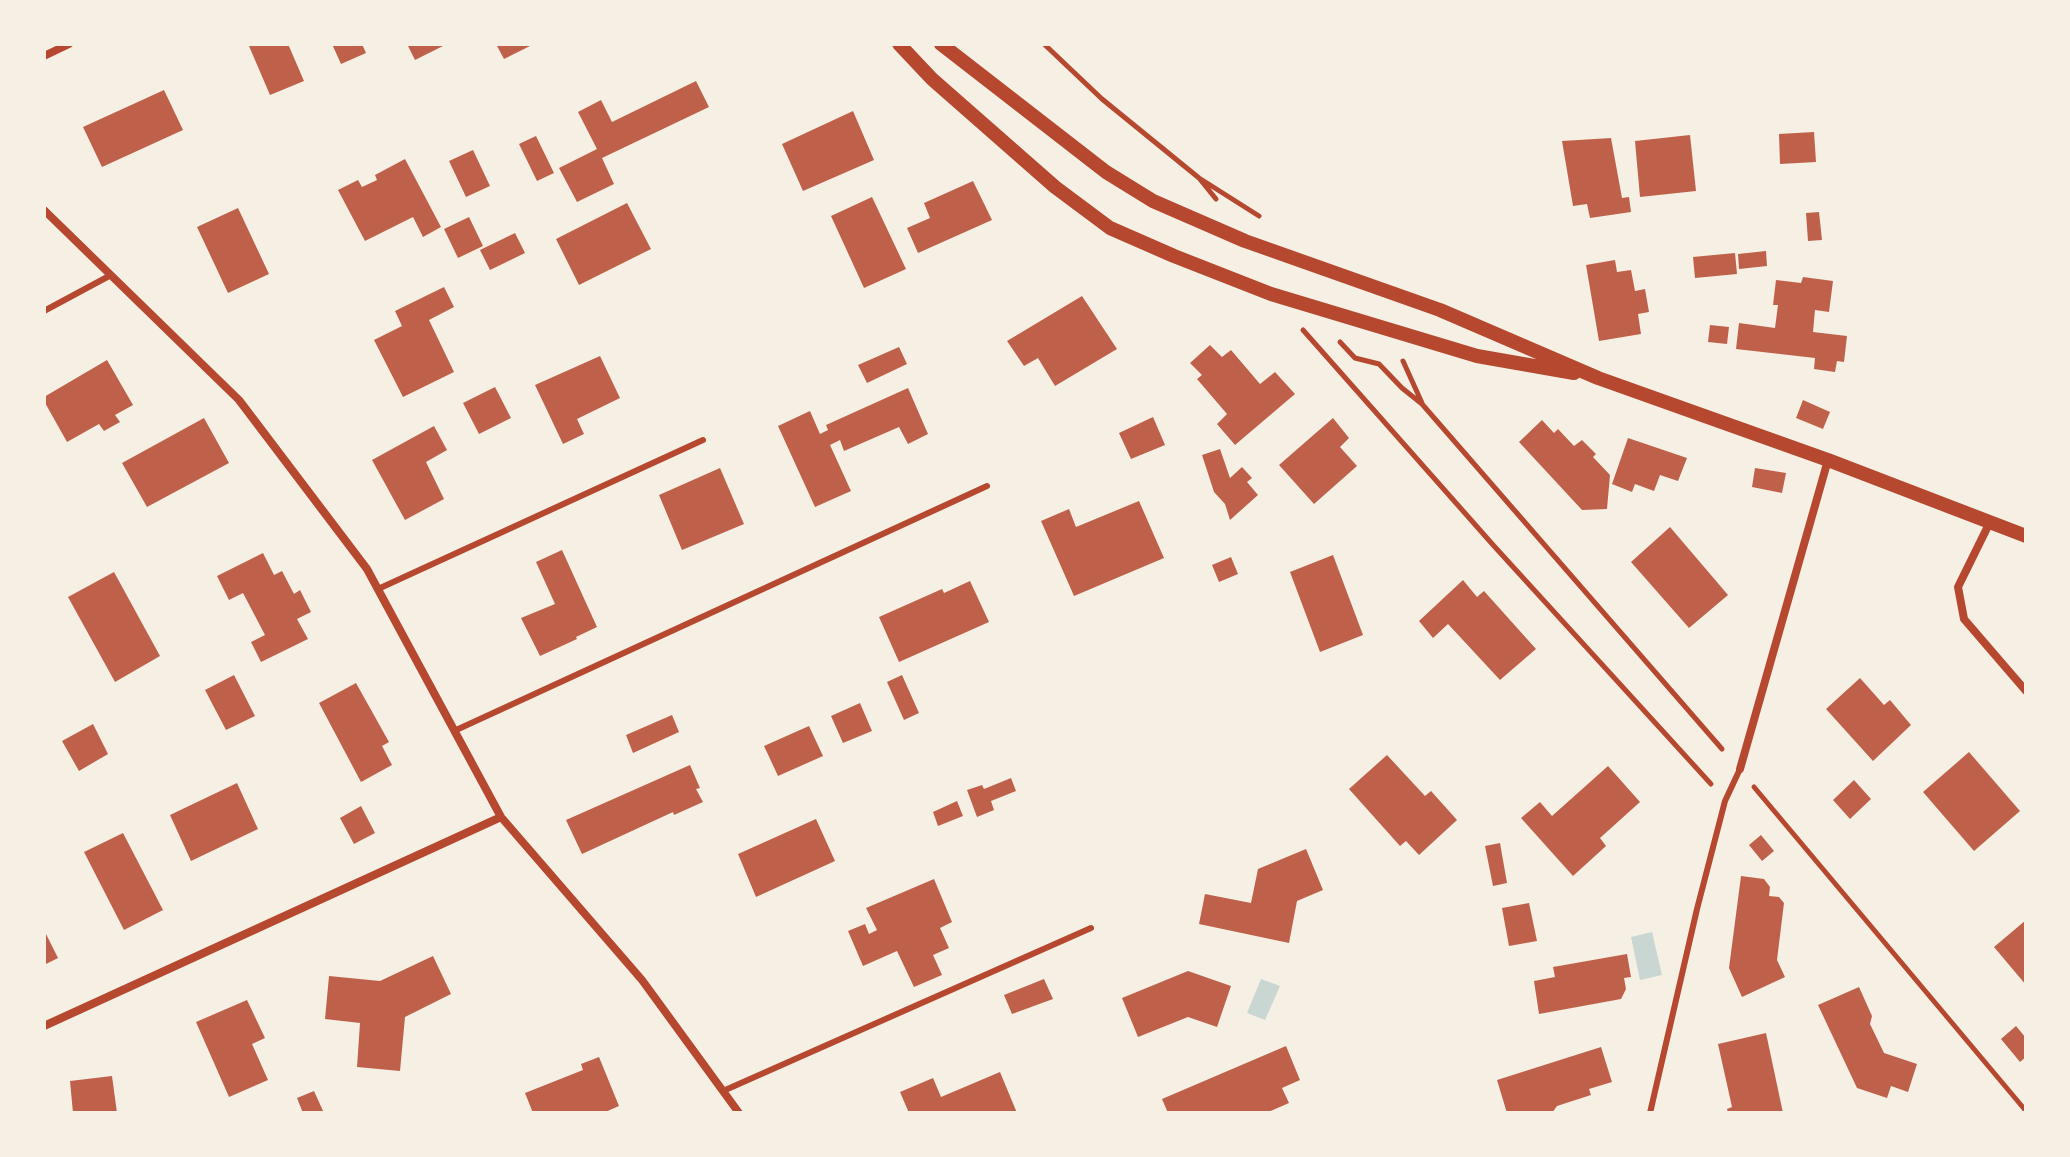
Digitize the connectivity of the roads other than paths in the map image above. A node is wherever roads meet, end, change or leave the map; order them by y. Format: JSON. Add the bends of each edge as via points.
{"nodes":[{"id":1,"x":69,"y":44,"type":"edge"},
{"id":2,"x":899,"y":44,"type":"edge"},
{"id":3,"x":941,"y":44,"type":"edge"},
{"id":4,"x":44,"y":56,"type":"edge"},
{"id":5,"x":44,"y":210,"type":"edge"},
{"id":6,"x":111,"y":275,"type":"junction"},
{"id":7,"x":44,"y":311,"type":"edge"},
{"id":8,"x":1598,"y":378,"type":"junction"},
{"id":9,"x":703,"y":440,"type":"dead end"},
{"id":10,"x":1828,"y":460,"type":"junction"},
{"id":11,"x":987,"y":486,"type":"dead end"},
{"id":12,"x":1990,"y":522,"type":"junction"},
{"id":13,"x":2026,"y":536,"type":"edge"},
{"id":14,"x":378,"y":589,"type":"junction"},
{"id":15,"x":2026,"y":691,"type":"edge"},
{"id":16,"x":454,"y":731,"type":"junction"},
{"id":17,"x":1740,"y":769,"type":"joint"},
{"id":18,"x":501,"y":817,"type":"junction"},
{"id":19,"x":1091,"y":928,"type":"dead end"},
{"id":20,"x":44,"y":1026,"type":"edge"},
{"id":21,"x":723,"y":1091,"type":"junction"},
{"id":22,"x":739,"y":1113,"type":"edge"},
{"id":23,"x":1650,"y":1113,"type":"edge"}],
"edges":[{"from":1,"to":4,"type":"street"},
{"from":2,"to":8,"type":"street","via":[[1055,187],[1110,228],[1271,294],[1379,328],[1477,356]]},
{"from":3,"to":8,"type":"street","via":[[1106,172],[1153,201],[1245,241],[1440,310]]},
{"from":5,"to":6,"type":"street"},
{"from":6,"to":7,"type":"lane"},
{"from":6,"to":14,"type":"street","via":[[239,400]]},
{"from":8,"to":10,"type":"street"},
{"from":9,"to":14,"type":"lane"},
{"from":10,"to":12,"type":"street"},
{"from":10,"to":17,"type":"street"},
{"from":11,"to":16,"type":"lane"},
{"from":12,"to":13,"type":"street"},
{"from":12,"to":15,"type":"street","via":[[1958,587],[1964,619]]},
{"from":14,"to":16,"type":"street"},
{"from":16,"to":18,"type":"street"},
{"from":17,"to":23,"type":"lane","via":[[1725,801]]},
{"from":18,"to":20,"type":"street"},
{"from":18,"to":21,"type":"street","via":[[642,980]]},
{"from":19,"to":21,"type":"lane"},
{"from":21,"to":22,"type":"street"}]}
